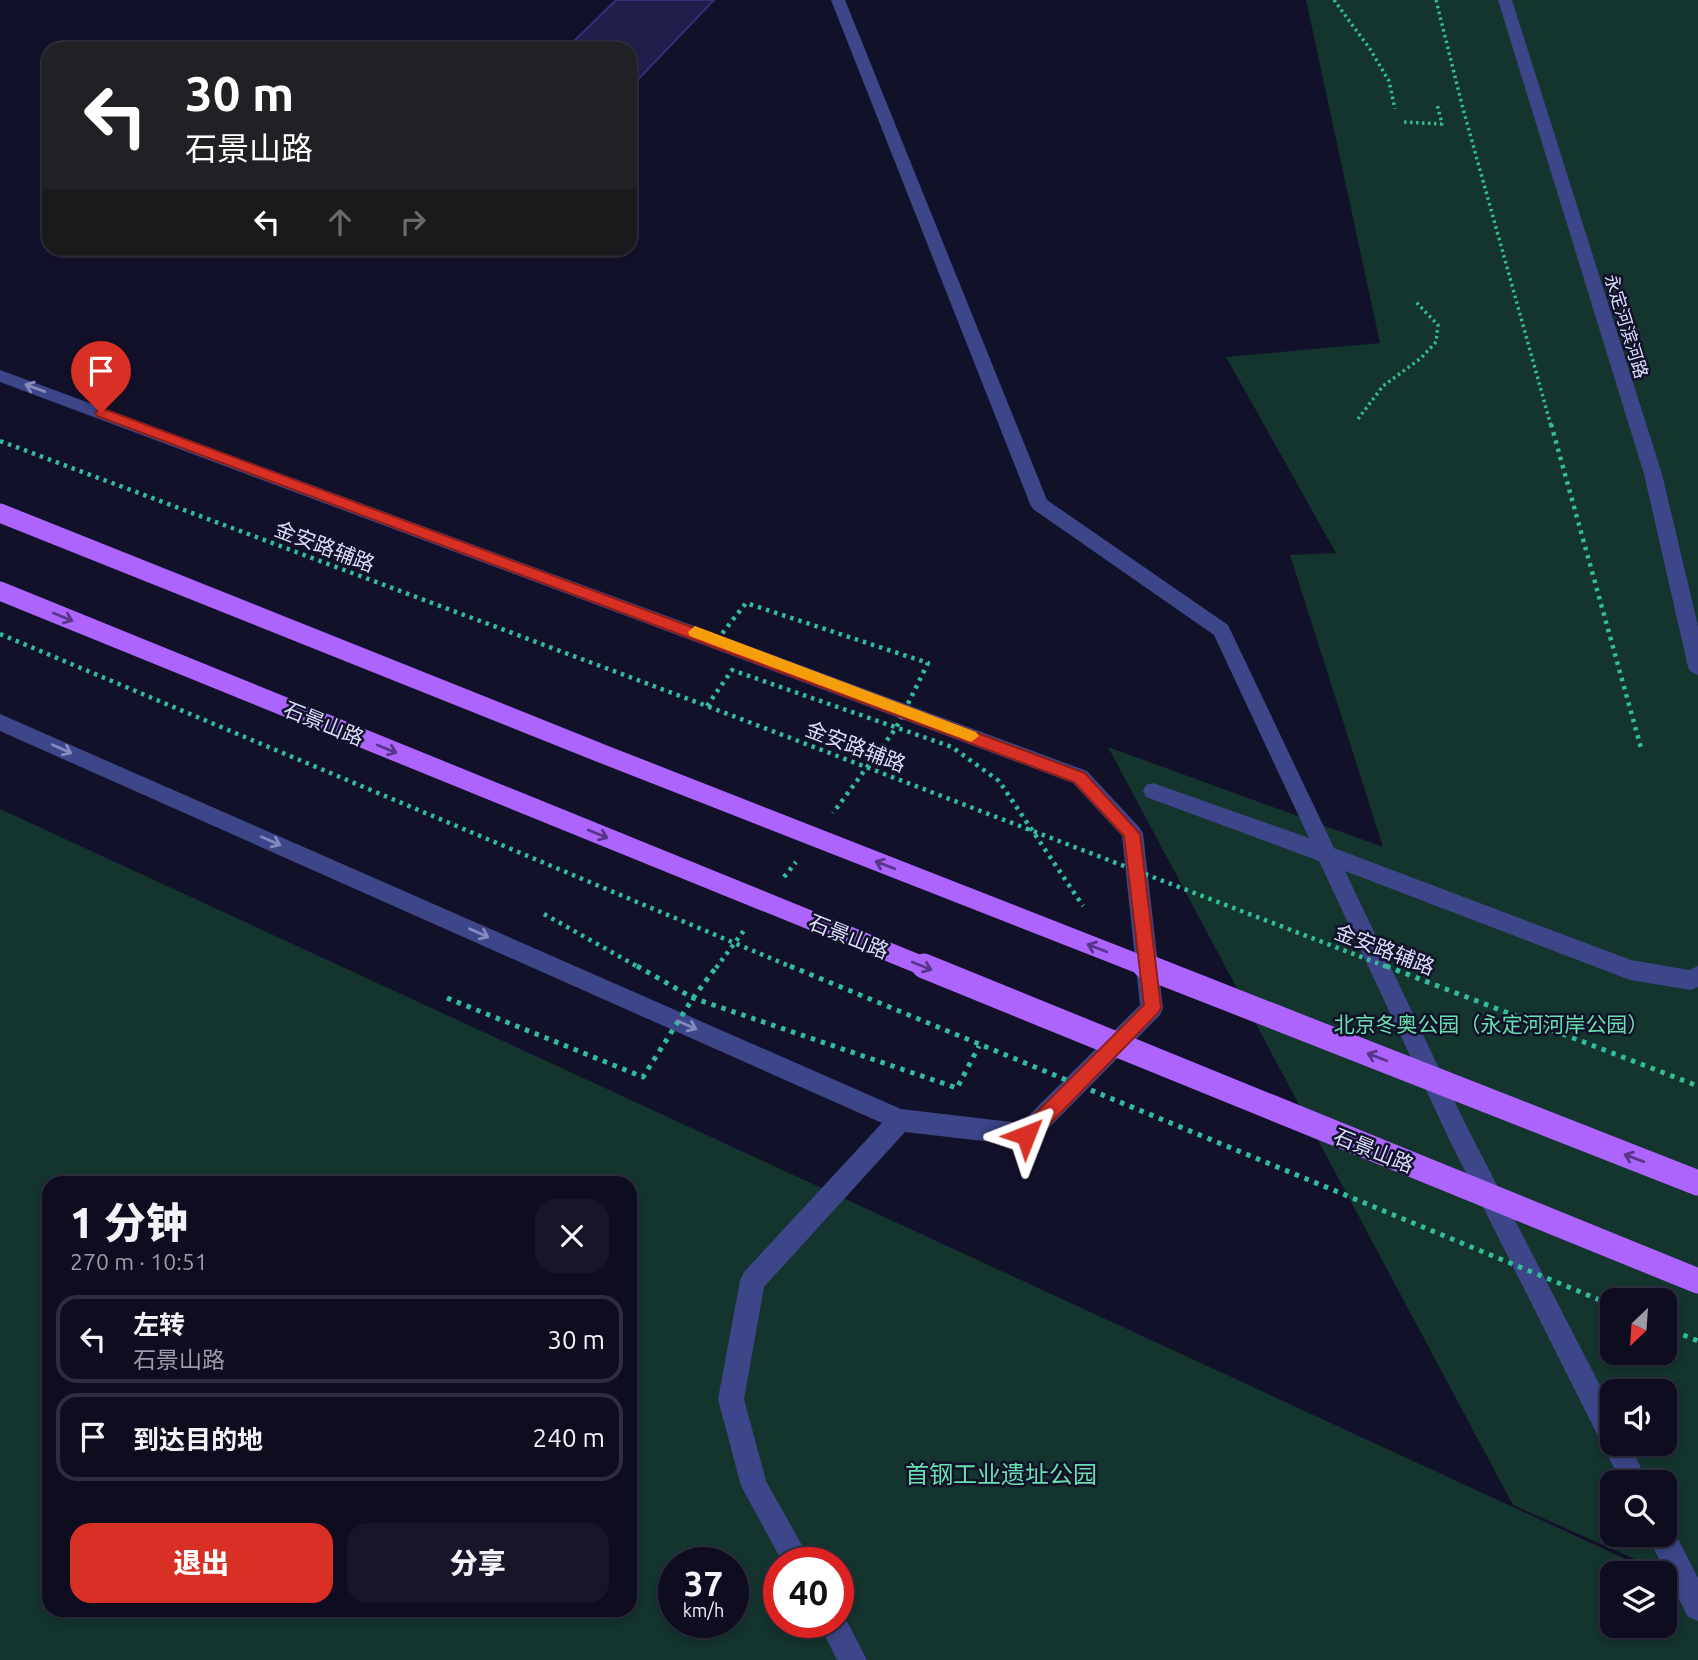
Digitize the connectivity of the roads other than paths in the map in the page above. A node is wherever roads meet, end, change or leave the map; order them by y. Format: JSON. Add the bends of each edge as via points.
{"nodes":[{"id":1,"x":838,"y":0,"type":"edge"},
{"id":2,"x":1505,"y":0,"type":"edge"},
{"id":3,"x":0,"y":376,"type":"edge"},
{"id":4,"x":0,"y":513,"type":"edge"},
{"id":5,"x":0,"y":591,"type":"edge"},
{"id":6,"x":1698,"y":667,"type":"edge"},
{"id":7,"x":0,"y":722,"type":"edge"},
{"id":8,"x":1153,"y":791,"type":"dead end"},
{"id":9,"x":1696,"y":980,"type":"edge"},
{"id":10,"x":901,"y":1120,"type":"junction"},
{"id":11,"x":1698,"y":1183,"type":"edge"},
{"id":12,"x":1698,"y":1281,"type":"edge"},
{"id":13,"x":1600,"y":1413,"type":"edge"},
{"id":14,"x":789,"y":1547,"type":"edge"},
{"id":15,"x":1667,"y":1547,"type":"edge"},
{"id":16,"x":1698,"y":1607,"type":"edge"},
{"id":17,"x":841,"y":1638,"type":"edge"},
{"id":18,"x":853,"y":1660,"type":"edge"}],
"edges":[{"from":1,"to":13,"type":"street","via":[[1039,504],[1221,630],[1457,1131]]},
{"from":2,"to":6,"type":"street","name":"永定河滨河路","via":[[1653,474]]},
{"from":10,"to":3,"type":"street","one_way":true,"via":[[1026,1135],[1152,1008],[1132,834],[1080,777]]},
{"from":11,"to":4,"type":"main road","one_way":true,"bridge":true},
{"from":5,"to":12,"type":"main road","name":"石景山路","one_way":true,"bridge":true},
{"from":7,"to":10,"type":"street","one_way":true},
{"from":8,"to":9,"type":"street","via":[[1630,970]]},
{"from":10,"to":14,"type":"street","via":[[752,1281],[731,1399],[754,1486]]},
{"from":15,"to":16,"type":"street"},
{"from":17,"to":18,"type":"street"}]}
